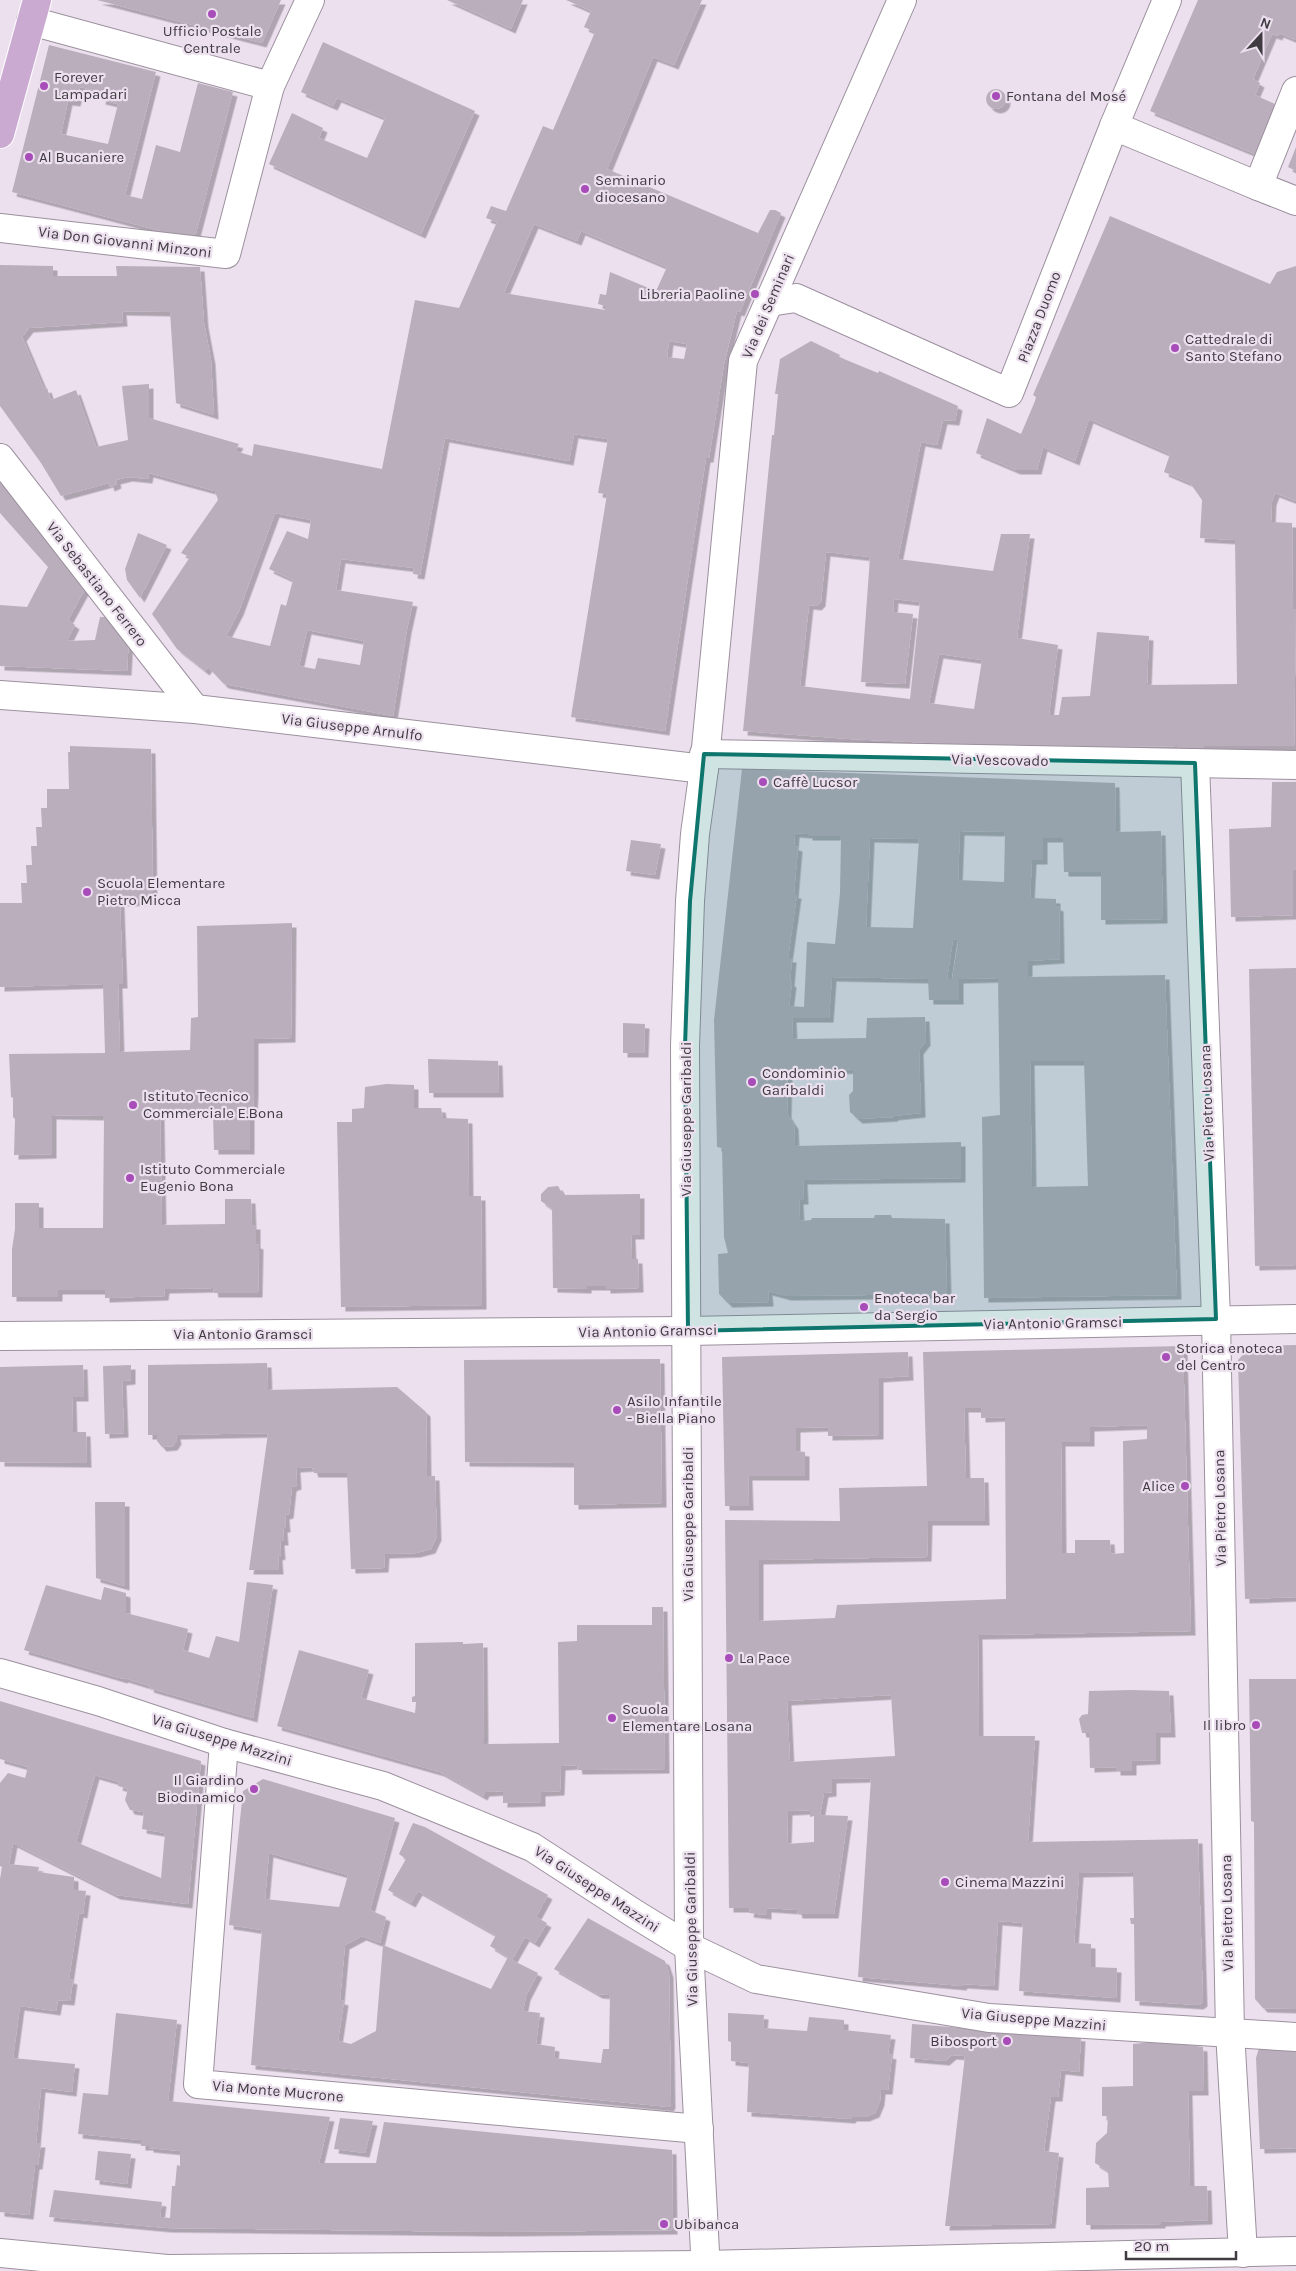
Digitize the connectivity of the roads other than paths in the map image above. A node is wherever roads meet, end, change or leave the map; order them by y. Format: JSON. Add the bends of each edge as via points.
{"nodes":[{"id":1,"x":310,"y":0,"type":"edge"},
{"id":2,"x":902,"y":0,"type":"edge"},
{"id":3,"x":1167,"y":0,"type":"edge"},
{"id":4,"x":34,"y":11,"type":"edge"},
{"id":5,"x":270,"y":86,"type":"junction"},
{"id":6,"x":1296,"y":91,"type":"edge"},
{"id":7,"x":1114,"y":126,"type":"junction"},
{"id":8,"x":0,"y":134,"type":"edge"},
{"id":9,"x":1258,"y":186,"type":"junction"},
{"id":10,"x":1296,"y":201,"type":"edge"},
{"id":11,"x":0,"y":228,"type":"edge"},
{"id":12,"x":769,"y":302,"type":"junction"},
{"id":13,"x":0,"y":458,"type":"edge"},
{"id":14,"x":0,"y":695,"type":"edge"},
{"id":15,"x":195,"y":709,"type":"junction"},
{"id":16,"x":704,"y":761,"type":"junction"},
{"id":17,"x":1195,"y":763,"type":"junction"},
{"id":18,"x":1296,"y":765,"type":"edge"},
{"id":19,"x":1216,"y":1319,"type":"junction"},
{"id":20,"x":1296,"y":1319,"type":"edge"},
{"id":21,"x":688,"y":1330,"type":"junction"},
{"id":22,"x":0,"y":1336,"type":"edge"},
{"id":23,"x":0,"y":1673,"type":"edge"},
{"id":24,"x":224,"y":1743,"type":"junction"},
{"id":25,"x":689,"y":1947,"type":"junction"},
{"id":26,"x":1230,"y":2032,"type":"junction"},
{"id":27,"x":1296,"y":2037,"type":"edge"},
{"id":28,"x":699,"y":2129,"type":"junction"},
{"id":29,"x":1296,"y":2251,"type":"edge"},
{"id":30,"x":0,"y":2253,"type":"edge"},
{"id":31,"x":1243,"y":2253,"type":"junction"},
{"id":32,"x":705,"y":2268,"type":"edge"},
{"id":33,"x":376,"y":2269,"type":"edge"}],
"edges":[{"from":1,"to":5,"type":"street","name":"Via Don Giovanni Minzoni"},
{"from":2,"to":12,"type":"street","name":"Via dei Seminari"},
{"from":3,"to":7,"type":"street","name":"Piazza Duomo"},
{"from":4,"to":5,"type":"street"},
{"from":4,"to":8,"type":"main road"},
{"from":5,"to":11,"type":"street","name":"Via Don Giovanni Minzoni","via":[[226,254]]},
{"from":6,"to":9,"type":"street"},
{"from":7,"to":9,"type":"street"},
{"from":7,"to":12,"type":"street","name":"Piazza Duomo","via":[[1009,393],[796,298]]},
{"from":9,"to":10,"type":"street"},
{"from":12,"to":16,"type":"street","name":"Via dei Seminari","via":[[743,361]]},
{"from":13,"to":15,"type":"street","name":"Via Sebastiano Ferrero"},
{"from":14,"to":15,"type":"street","name":"Via Giuseppe Arnulfo"},
{"from":15,"to":16,"type":"street","name":"Via Giuseppe Arnulfo"},
{"from":16,"to":17,"type":"street","name":"Via Vescovado"},
{"from":16,"to":21,"type":"street","name":"Via Giuseppe Garibaldi","via":[[690,901],[685,1046]]},
{"from":17,"to":18,"type":"street","name":"Via Vescovado"},
{"from":17,"to":19,"type":"street","name":"Via Pietro Losana"},
{"from":19,"to":20,"type":"street","name":"Via Antonio Gramsci"},
{"from":19,"to":21,"type":"street","name":"Via Antonio Gramsci"},
{"from":19,"to":26,"type":"street","name":"Via Pietro Losana"},
{"from":21,"to":22,"type":"street","name":"Via Antonio Gramsci"},
{"from":21,"to":25,"type":"street","name":"Via Giuseppe Garibaldi"},
{"from":23,"to":24,"type":"street","name":"Via Giuseppe Mazzini"},
{"from":24,"to":25,"type":"street","name":"Via Giuseppe Mazzini","via":[[384,1786],[532,1847]]},
{"from":24,"to":28,"type":"street","name":"Via Monte Mucrone","via":[[198,2084]]},
{"from":25,"to":26,"type":"street","name":"Via Giuseppe Mazzini","via":[[756,1979],[989,2018]]},
{"from":25,"to":28,"type":"street","name":"Via Giuseppe Garibaldi"},
{"from":26,"to":27,"type":"street","name":"Via Giuseppe Mazzini"},
{"from":26,"to":31,"type":"street","name":"Via Pietro Losana"},
{"from":28,"to":32,"type":"street","name":"Via Giuseppe Garibaldi"},
{"from":29,"to":31,"type":"street"},
{"from":30,"to":33,"type":"street","via":[[167,2269]]},
{"from":31,"to":32,"type":"street"},
{"from":32,"to":33,"type":"street"}]}
